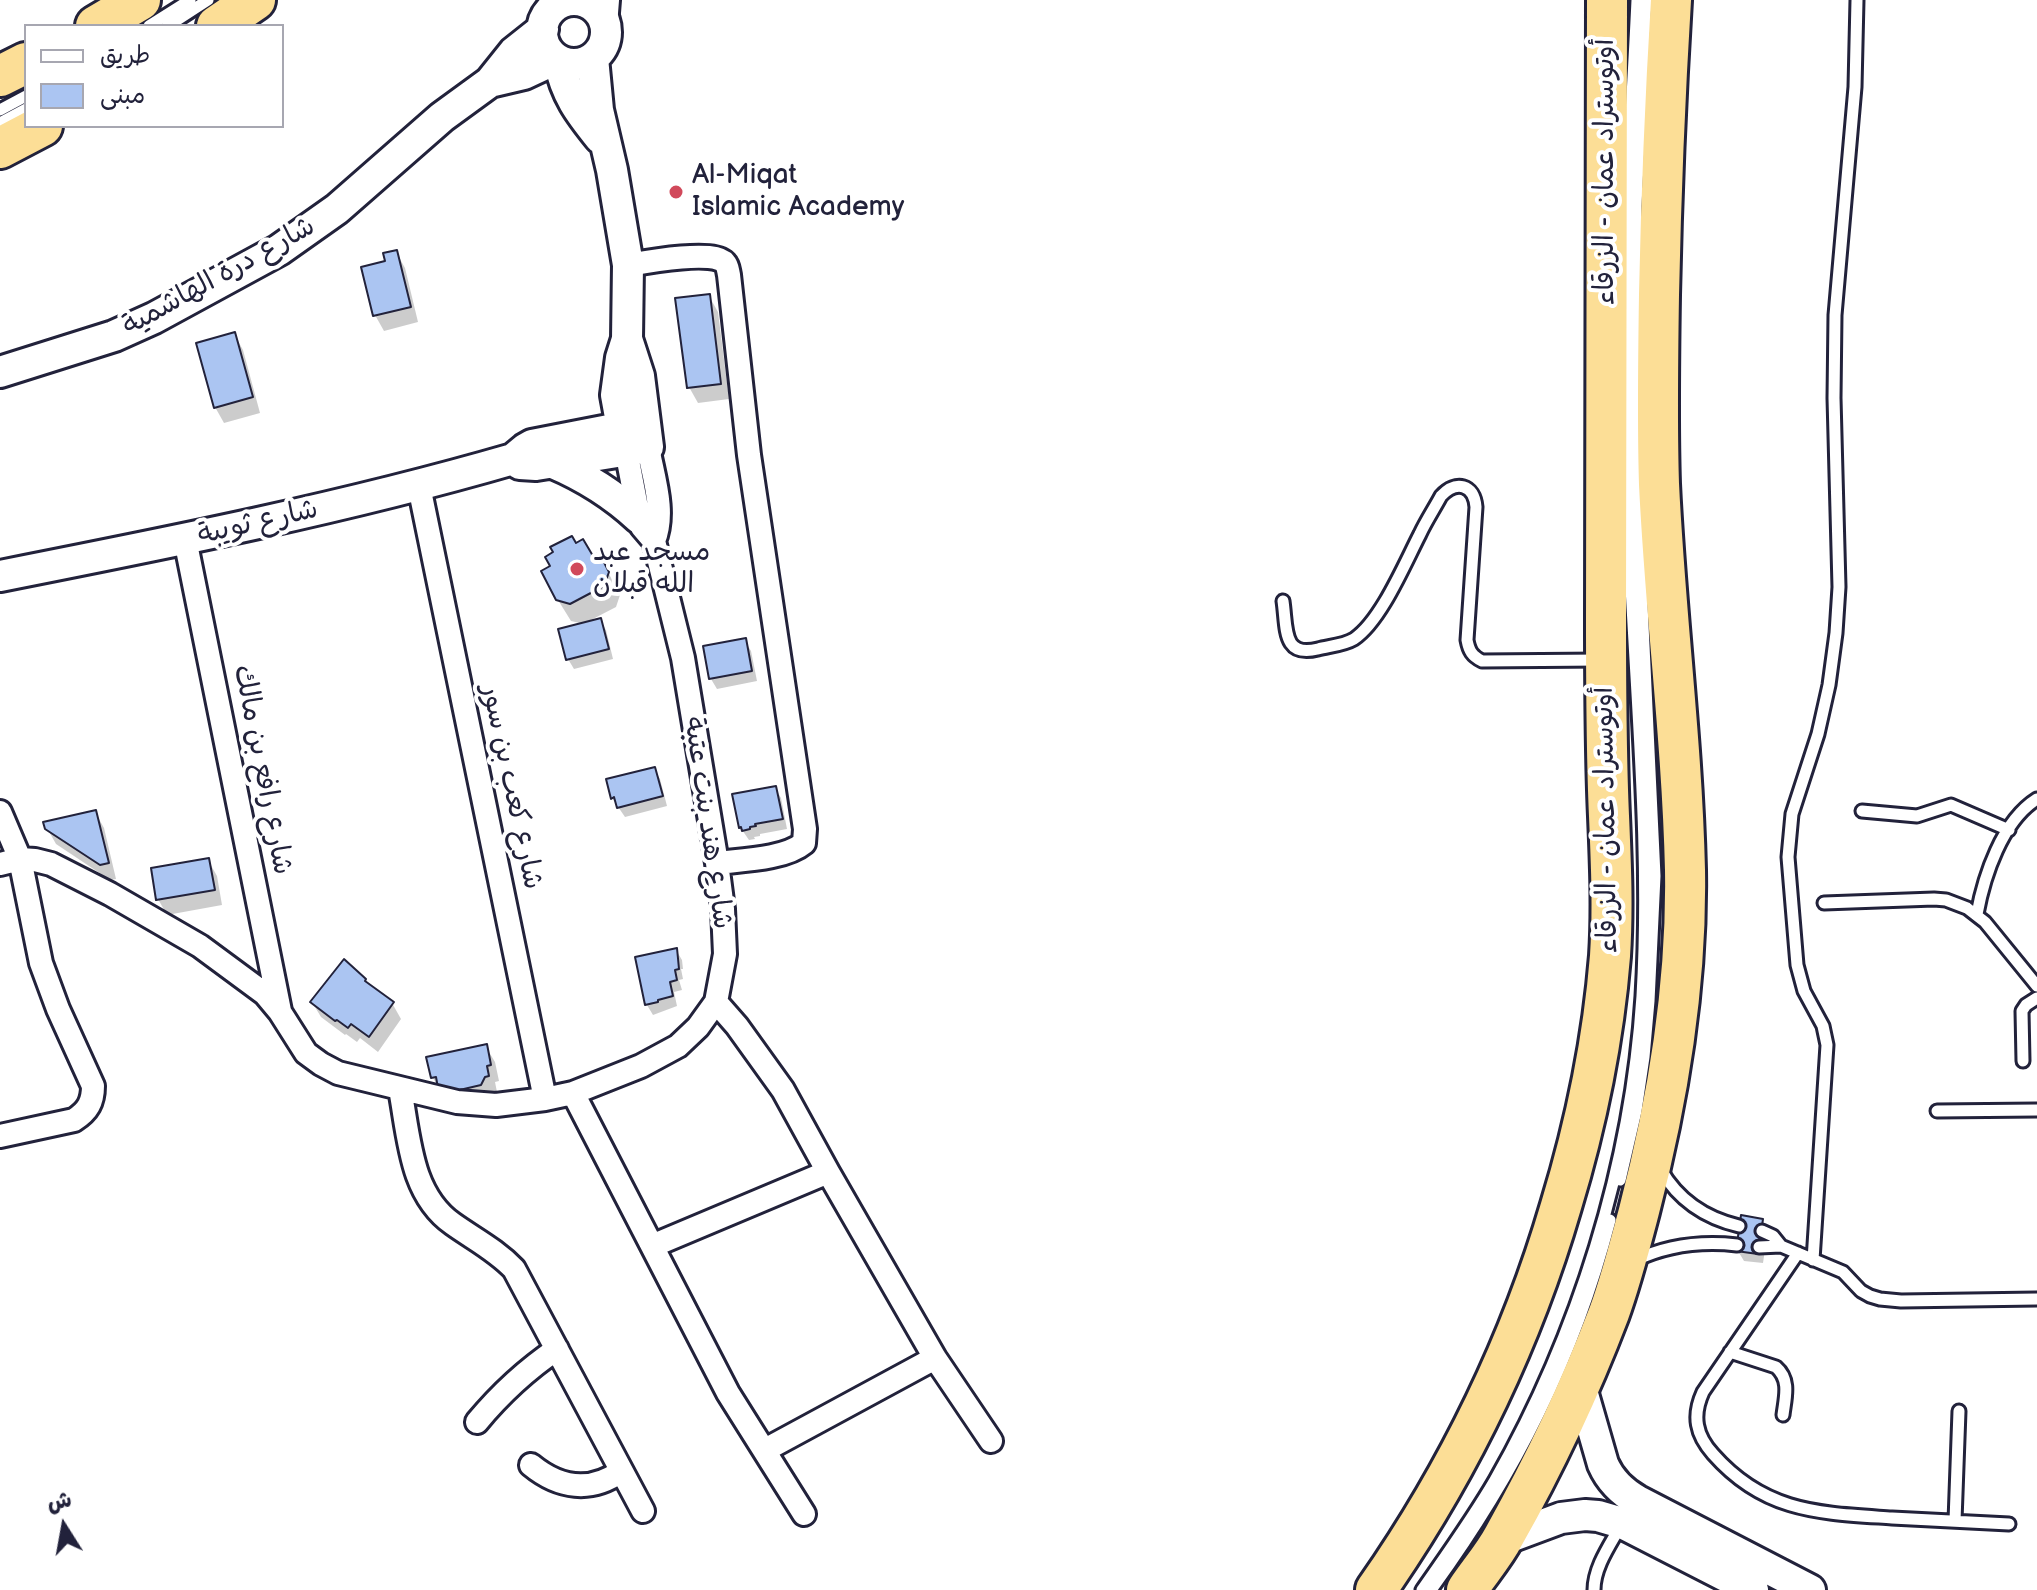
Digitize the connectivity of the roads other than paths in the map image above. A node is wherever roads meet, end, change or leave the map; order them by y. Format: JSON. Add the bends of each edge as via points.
{"nodes":[{"id":1,"x":140,"y":0,"type":"edge"},
{"id":2,"x":190,"y":0,"type":"edge"},
{"id":3,"x":208,"y":0,"type":"edge"},
{"id":4,"x":255,"y":0,"type":"edge"},
{"id":5,"x":1607,"y":0,"type":"edge"},
{"id":6,"x":1637,"y":0,"type":"edge"},
{"id":7,"x":1646,"y":0,"type":"edge"},
{"id":8,"x":1671,"y":0,"type":"edge"},
{"id":9,"x":1857,"y":0,"type":"edge"},
{"id":10,"x":553,"y":12,"type":"edge"},
{"id":11,"x":607,"y":12,"type":"edge"},
{"id":12,"x":99,"y":24,"type":"edge"},
{"id":13,"x":152,"y":24,"type":"edge"},
{"id":14,"x":171,"y":24,"type":"edge"},
{"id":15,"x":220,"y":24,"type":"edge"},
{"id":16,"x":593,"y":58,"type":"junction"},
{"id":17,"x":558,"y":60,"type":"junction"},
{"id":18,"x":24,"y":64,"type":"edge"},
{"id":19,"x":0,"y":76,"type":"edge"},
{"id":20,"x":490,"y":82,"type":"junction"},
{"id":21,"x":24,"y":97,"type":"edge"},
{"id":22,"x":0,"y":110,"type":"edge"},
{"id":23,"x":24,"y":110,"type":"edge"},
{"id":24,"x":0,"y":123,"type":"edge"},
{"id":25,"x":38,"y":128,"type":"edge"},
{"id":26,"x":604,"y":143,"type":"junction"},
{"id":27,"x":0,"y":148,"type":"edge"},
{"id":28,"x":628,"y":265,"type":"junction"},
{"id":29,"x":0,"y":372,"type":"edge"},
{"id":30,"x":635,"y":437,"type":"junction"},
{"id":31,"x":513,"y":459,"type":"junction"},
{"id":32,"x":553,"y":463,"type":"junction"},
{"id":33,"x":419,"y":486,"type":"junction"},
{"id":34,"x":647,"y":529,"type":"junction"},
{"id":35,"x":185,"y":539,"type":"junction"},
{"id":36,"x":0,"y":576,"type":"edge"},
{"id":37,"x":1283,"y":601,"type":"dead end"},
{"id":38,"x":1606,"y":660,"type":"junction"},
{"id":39,"x":2037,"y":799,"type":"edge"},
{"id":40,"x":1862,"y":811,"type":"dead end"},
{"id":41,"x":0,"y":812,"type":"edge"},
{"id":42,"x":2009,"y":830,"type":"junction"},
{"id":43,"x":10,"y":862,"type":"edge"},
{"id":44,"x":717,"y":863,"type":"junction"},
{"id":45,"x":1824,"y":903,"type":"dead end"},
{"id":46,"x":1977,"y":914,"type":"junction"},
{"id":47,"x":2037,"y":986,"type":"edge"},
{"id":48,"x":2037,"y":998,"type":"edge"},
{"id":49,"x":716,"y":1002,"type":"junction"},
{"id":50,"x":280,"y":1012,"type":"junction"},
{"id":51,"x":2023,"y":1061,"type":"dead end"},
{"id":52,"x":400,"y":1089,"type":"junction"},
{"id":53,"x":573,"y":1093,"type":"junction"},
{"id":54,"x":545,"y":1099,"type":"junction"},
{"id":55,"x":2037,"y":1110,"type":"edge"},
{"id":56,"x":1937,"y":1111,"type":"dead end"},
{"id":57,"x":0,"y":1136,"type":"edge"},
{"id":58,"x":1653,"y":1152,"type":"junction"},
{"id":59,"x":828,"y":1172,"type":"junction"},
{"id":60,"x":1739,"y":1226,"type":"dead end"},
{"id":61,"x":1762,"y":1231,"type":"dead end"},
{"id":62,"x":1737,"y":1245,"type":"dead end"},
{"id":63,"x":652,"y":1246,"type":"junction"},
{"id":64,"x":1781,"y":1246,"type":"junction"},
{"id":65,"x":1759,"y":1247,"type":"dead end"},
{"id":66,"x":1798,"y":1253,"type":"junction"},
{"id":67,"x":1813,"y":1260,"type":"junction"},
{"id":68,"x":1623,"y":1267,"type":"junction"},
{"id":69,"x":2037,"y":1299,"type":"edge"},
{"id":70,"x":557,"y":1349,"type":"junction"},
{"id":71,"x":1730,"y":1352,"type":"junction"},
{"id":72,"x":935,"y":1358,"type":"junction"},
{"id":73,"x":1580,"y":1384,"type":"junction"},
{"id":74,"x":1959,"y":1411,"type":"dead end"},
{"id":75,"x":1783,"y":1415,"type":"dead end"},
{"id":76,"x":477,"y":1422,"type":"dead end"},
{"id":77,"x":991,"y":1441,"type":"dead end"},
{"id":78,"x":765,"y":1450,"type":"junction"},
{"id":79,"x":531,"y":1465,"type":"dead end"},
{"id":80,"x":621,"y":1471,"type":"junction"},
{"id":81,"x":643,"y":1511,"type":"dead end"},
{"id":82,"x":804,"y":1514,"type":"dead end"},
{"id":83,"x":1955,"y":1521,"type":"junction"},
{"id":84,"x":1622,"y":1523,"type":"junction"},
{"id":85,"x":2009,"y":1524,"type":"dead end"},
{"id":86,"x":1502,"y":1540,"type":"junction"},
{"id":87,"x":1376,"y":1590,"type":"edge"},
{"id":88,"x":1422,"y":1590,"type":"edge"},
{"id":89,"x":1431,"y":1590,"type":"edge"},
{"id":90,"x":1467,"y":1590,"type":"edge"},
{"id":91,"x":1594,"y":1590,"type":"edge"},
{"id":92,"x":1753,"y":1590,"type":"edge"},
{"id":93,"x":1810,"y":1590,"type":"edge"}],
"edges":[{"from":1,"to":12,"type":"highway"},
{"from":2,"to":13,"type":"lane"},
{"from":3,"to":14,"type":"lane"},
{"from":4,"to":15,"type":"highway"},
{"from":5,"to":38,"type":"highway","name":"أوتوستراد عمان - الزرقاء"},
{"from":6,"to":88,"type":"lane","via":[[1627,206],[1629,527],[1645,876],[1636,1053],[1606,1206],[1562,1340],[1493,1484]]},
{"from":7,"to":89,"type":"lane","via":[[1636,206],[1635,393],[1655,876],[1644,1057],[1634,1123],[1601,1256],[1558,1373],[1500,1489]]},
{"from":8,"to":58,"type":"highway","name":"أوتوستراد عمان - الزرقاء","via":[[1661,203],[1659,483],[1684,903],[1678,997]]},
{"from":9,"to":67,"type":"lane","via":[[1855,87],[1835,315],[1836,633],[1818,734],[1792,814],[1788,857],[1797,965],[1827,1045]]},
{"from":10,"to":11,"type":"street","via":[[572,0]]},
{"from":10,"to":17,"type":"street","via":[[545,45]]},
{"from":10,"to":20,"type":"street","name":"شارع درة الهاشمية"},
{"from":11,"to":16,"type":"street","via":[[605,43]]},
{"from":16,"to":17,"type":"street","via":[[571,64]]},
{"from":16,"to":26,"type":"street","name":"شارع هند بنت عتبة"},
{"from":17,"to":20,"type":"street","name":"شارع درة الهاشمية"},
{"from":17,"to":26,"type":"street","name":"شارع هند بنت عتبة","via":[[570,98]]},
{"from":18,"to":19,"type":"highway"},
{"from":20,"to":29,"type":"street","name":"شارع درة الهاشمية","via":[[337,209],[279,250],[114,336]]},
{"from":21,"to":22,"type":"lane"},
{"from":23,"to":24,"type":"lane"},
{"from":25,"to":27,"type":"highway"},
{"from":26,"to":28,"type":"street","name":"شارع هند بنت عتبة"},
{"from":28,"to":30,"type":"street","name":"شارع هند بنت عتبة","via":[[627,339],[616,395]]},
{"from":28,"to":44,"type":"street","via":[[716,256],[729,275],[749,455],[805,829],[804,843],[796,849]]},
{"from":30,"to":31,"type":"street","name":"شارع ثويبة","via":[[532,445]]},
{"from":30,"to":32,"type":"street","name":"شارع ثويبة"},
{"from":30,"to":34,"type":"street","name":"شارع هند بنت عتبة"},
{"from":31,"to":32,"type":"street","name":"شارع ثويبة","via":[[528,466]]},
{"from":31,"to":33,"type":"street","name":"شارع ثويبة"},
{"from":32,"to":34,"type":"street","via":[[607,491]]},
{"from":33,"to":35,"type":"street","name":"شارع ثويبة"},
{"from":33,"to":54,"type":"street","name":"شارع كعب بن سور"},
{"from":34,"to":44,"type":"street","name":"شارع هند بنت عتبة","via":[[683,658]]},
{"from":35,"to":36,"type":"street","name":"شارع ثويبة"},
{"from":35,"to":50,"type":"street","name":"شارع رافع بن مالك"},
{"from":37,"to":38,"type":"lane","via":[[1289,643],[1295,649],[1310,651],[1354,639],[1389,596],[1441,496],[1457,486],[1468,488],[1476,507],[1467,640],[1474,657]]},
{"from":38,"to":87,"type":"highway","name":"أوتوستراد عمان - الزرقاء","via":[[1610,953],[1599,1049],[1578,1150],[1531,1299],[1486,1405],[1427,1514]]},
{"from":39,"to":42,"type":"lane"},
{"from":40,"to":42,"type":"lane","via":[[1917,816],[1951,805]]},
{"from":41,"to":43,"type":"street"},
{"from":42,"to":46,"type":"lane","via":[[1992,862]]},
{"from":43,"to":50,"type":"street","name":"شارع هند بنت عتبة","via":[[35,860],[110,894],[200,946],[265,994]]},
{"from":43,"to":57,"type":"street","via":[[41,963],[93,1096],[74,1120]]},
{"from":44,"to":49,"type":"street","name":"شارع هند بنت عتبة","via":[[725,954]]},
{"from":45,"to":46,"type":"lane","via":[[1934,899]]},
{"from":46,"to":47,"type":"lane"},
{"from":48,"to":51,"type":"lane","via":[[2022,1011]]},
{"from":49,"to":53,"type":"street","name":"شارع هند بنت عتبة","via":[[678,1046]]},
{"from":49,"to":59,"type":"street","via":[[783,1090]]},
{"from":50,"to":52,"type":"street","name":"شارع هند بنت عتبة","via":[[306,1053],[321,1064]]},
{"from":52,"to":54,"type":"street","name":"شارع هند بنت عتبة","via":[[475,1104]]},
{"from":52,"to":70,"type":"street","via":[[415,1170],[429,1200],[514,1269]]},
{"from":53,"to":54,"type":"street","name":"شارع هند بنت عتبة"},
{"from":53,"to":63,"type":"street"},
{"from":55,"to":56,"type":"lane"},
{"from":58,"to":60,"type":"lane","via":[[1666,1179],[1686,1201]]},
{"from":58,"to":68,"type":"highway","name":"أوتوستراد عمان - الزرقاء"},
{"from":59,"to":63,"type":"street"},
{"from":59,"to":72,"type":"street"},
{"from":61,"to":64,"type":"lane"},
{"from":62,"to":68,"type":"lane","via":[[1670,1247]]},
{"from":63,"to":78,"type":"street","via":[[728,1393]]},
{"from":64,"to":65,"type":"lane"},
{"from":64,"to":66,"type":"lane"},
{"from":66,"to":67,"type":"lane"},
{"from":66,"to":71,"type":"lane"},
{"from":67,"to":69,"type":"lane","via":[[1843,1272],[1861,1291],[1880,1299]]},
{"from":68,"to":73,"type":"highway","name":"أوتوستراد عمان - الزرقاء"},
{"from":70,"to":76,"type":"street","via":[[514,1382]]},
{"from":70,"to":80,"type":"street"},
{"from":71,"to":75,"type":"lane","via":[[1781,1371],[1786,1382]]},
{"from":71,"to":83,"type":"lane","via":[[1703,1392],[1696,1421],[1702,1440],[1734,1475],[1766,1496],[1811,1511]]},
{"from":72,"to":77,"type":"street"},
{"from":72,"to":78,"type":"street"},
{"from":73,"to":86,"type":"highway","name":"أوتوستراد عمان - الزرقاء"},
{"from":73,"to":93,"type":"street","via":[[1603,1464],[1621,1489]]},
{"from":74,"to":83,"type":"lane"},
{"from":78,"to":82,"type":"street"},
{"from":79,"to":80,"type":"street","via":[[551,1479],[575,1486],[600,1483]]},
{"from":80,"to":81,"type":"street"},
{"from":83,"to":85,"type":"lane"},
{"from":84,"to":86,"type":"street","via":[[1573,1516]]},
{"from":84,"to":91,"type":"lane","via":[[1601,1561]]},
{"from":84,"to":92,"type":"street"},
{"from":86,"to":90,"type":"highway","name":"أوتوستراد عمان - الزرقاء"}]}
